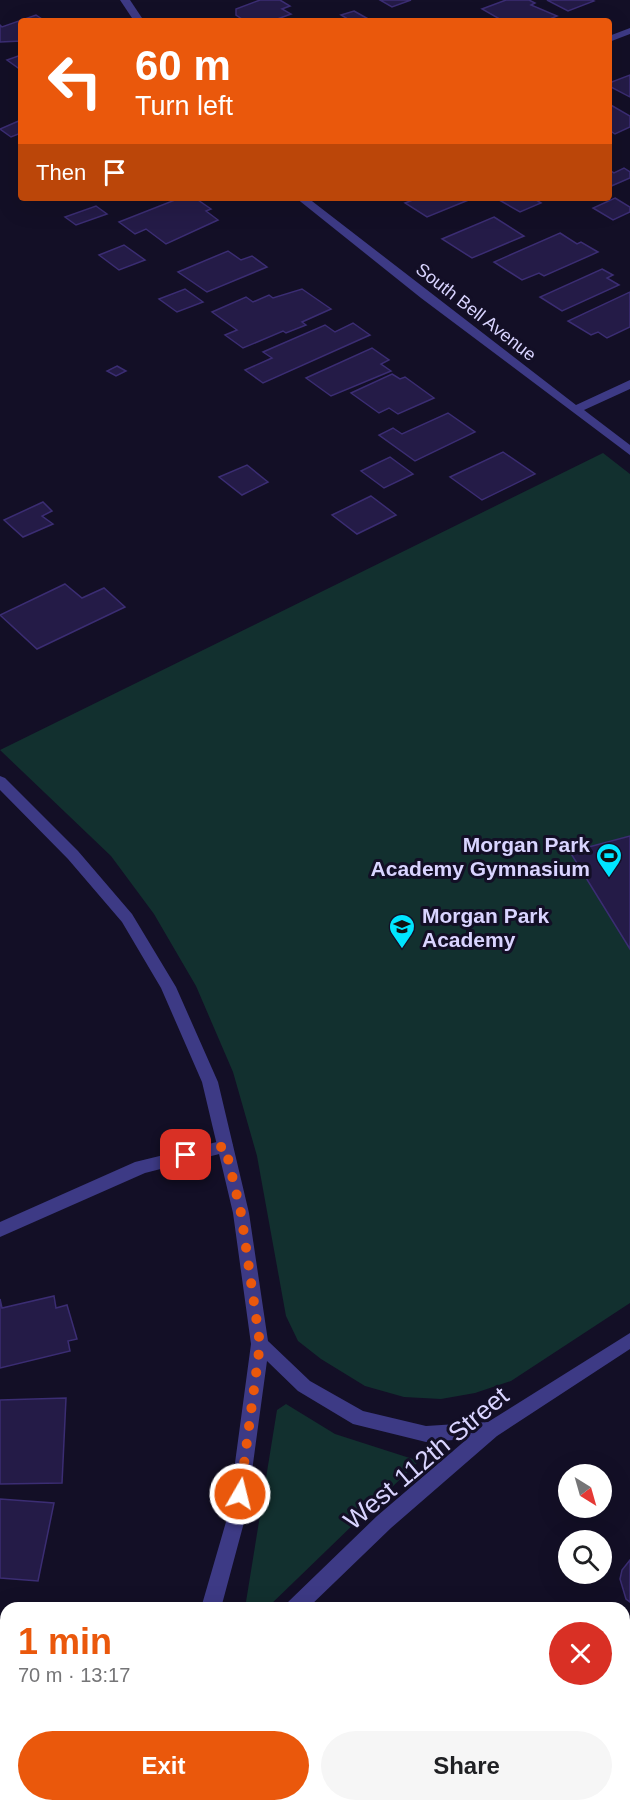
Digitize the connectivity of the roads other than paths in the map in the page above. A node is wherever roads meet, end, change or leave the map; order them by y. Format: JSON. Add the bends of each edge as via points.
{"nodes":[{"id":1,"x":125,"y":0,"type":"edge"},
{"id":2,"x":137,"y":18,"type":"edge"},
{"id":3,"x":630,"y":31,"type":"edge"},
{"id":4,"x":612,"y":38,"type":"edge"},
{"id":5,"x":305,"y":201,"type":"edge"},
{"id":6,"x":630,"y":384,"type":"edge"},
{"id":7,"x":575,"y":410,"type":"junction"},
{"id":8,"x":630,"y":451,"type":"edge"},
{"id":9,"x":0,"y":781,"type":"edge"},
{"id":10,"x":225,"y":1146,"type":"junction"},
{"id":11,"x":0,"y":1230,"type":"edge"},
{"id":12,"x":630,"y":1340,"type":"edge"},
{"id":13,"x":260,"y":1344,"type":"junction"},
{"id":14,"x":491,"y":1430,"type":"junction"},
{"id":15,"x":213,"y":1602,"type":"edge"},
{"id":16,"x":301,"y":1602,"type":"edge"}],
"edges":[{"from":1,"to":2,"type":"street"},
{"from":3,"to":4,"type":"street"},
{"from":5,"to":7,"type":"street","name":"South Bell Avenue"},
{"from":6,"to":7,"type":"street"},
{"from":7,"to":8,"type":"street","name":"South Bell Avenue"},
{"from":9,"to":10,"type":"street","via":[[73,855],[127,918],[168,987],[210,1082]]},
{"from":10,"to":11,"type":"street","via":[[141,1167]]},
{"from":10,"to":13,"type":"street","via":[[241,1213]]},
{"from":12,"to":14,"type":"street","name":"West 112th Street"},
{"from":13,"to":14,"type":"street","via":[[304,1386],[359,1418],[426,1434]]},
{"from":13,"to":15,"type":"street","via":[[237,1515]]},
{"from":14,"to":16,"type":"street","name":"West 112th Street","via":[[384,1522]]}]}
